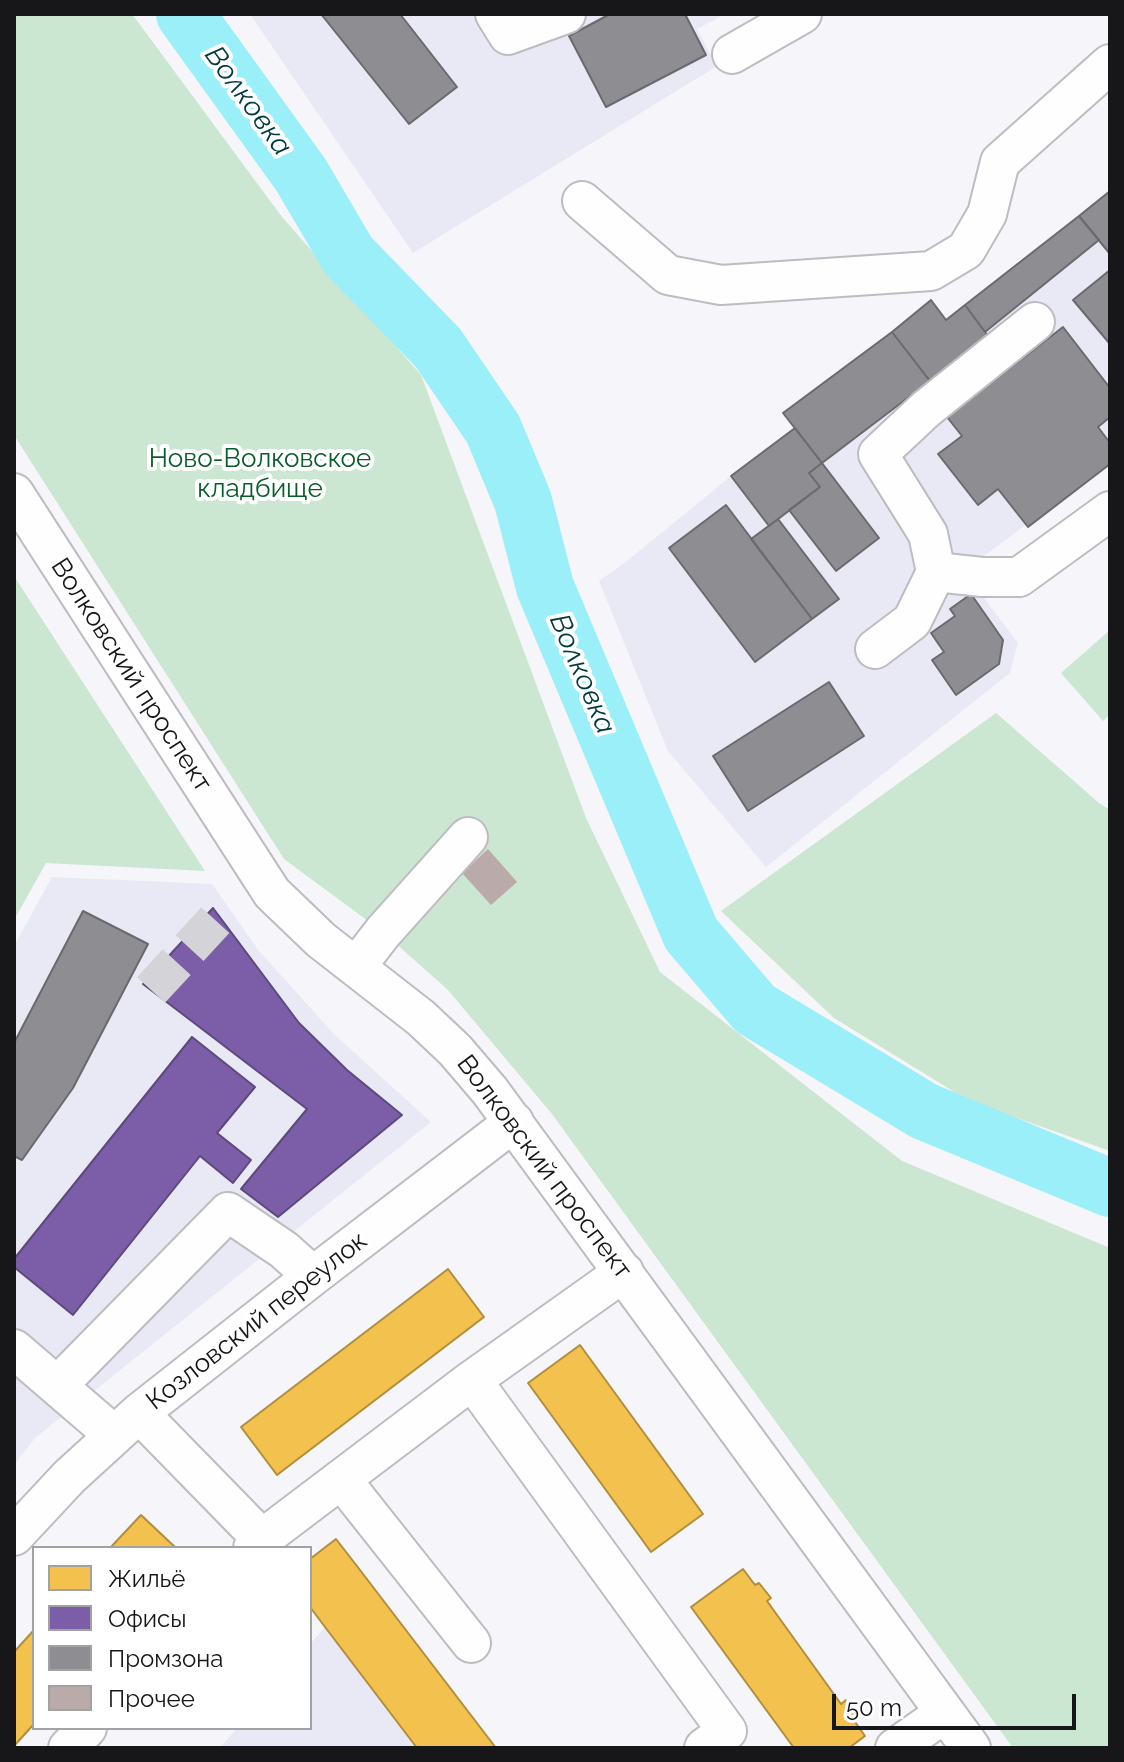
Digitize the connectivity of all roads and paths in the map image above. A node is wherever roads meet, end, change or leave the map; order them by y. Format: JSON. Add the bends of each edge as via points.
{"nodes":[{"id":1,"x":495,"y":14,"type":"edge"},
{"id":2,"x":566,"y":14,"type":"edge"},
{"id":3,"x":802,"y":14,"type":"edge"},
{"id":4,"x":732,"y":54,"type":"dead end"},
{"id":5,"x":1110,"y":64,"type":"edge"},
{"id":6,"x":582,"y":201,"type":"dead end"},
{"id":7,"x":1035,"y":322,"type":"dead end"},
{"id":8,"x":14,"y":493,"type":"edge"},
{"id":9,"x":1110,"y":511,"type":"edge"},
{"id":10,"x":936,"y":572,"type":"junction"},
{"id":11,"x":875,"y":649,"type":"dead end"},
{"id":12,"x":468,"y":837,"type":"dead end"},
{"id":13,"x":356,"y":967,"type":"junction"},
{"id":14,"x":514,"y":1122,"type":"junction"},
{"id":15,"x":624,"y":1272,"type":"junction"},
{"id":16,"x":313,"y":1276,"type":"junction"},
{"id":17,"x":14,"y":1349,"type":"edge"},
{"id":18,"x":472,"y":1380,"type":"junction"},
{"id":19,"x":57,"y":1386,"type":"junction"},
{"id":20,"x":127,"y":1424,"type":"junction"},
{"id":21,"x":341,"y":1479,"type":"junction"},
{"id":22,"x":14,"y":1536,"type":"edge"},
{"id":23,"x":258,"y":1544,"type":"edge"},
{"id":24,"x":471,"y":1643,"type":"dead end"},
{"id":25,"x":945,"y":1713,"type":"junction"},
{"id":26,"x":85,"y":1730,"type":"edge"},
{"id":27,"x":713,"y":1745,"type":"edge"},
{"id":28,"x":68,"y":1748,"type":"edge"},
{"id":29,"x":895,"y":1748,"type":"edge"},
{"id":30,"x":971,"y":1748,"type":"edge"}],
"edges":[{"from":1,"to":2,"type":"street","via":[[508,35]]},
{"from":3,"to":4,"type":"street"},
{"from":5,"to":6,"type":"street","via":[[1000,162],[987,214],[966,250],[931,271],[721,285],[668,275]]},
{"from":7,"to":10,"type":"street","via":[[878,454],[928,534]]},
{"from":8,"to":13,"type":"street","name":"Волковский проспект","via":[[272,893]]},
{"from":9,"to":10,"type":"street","via":[[1019,577]]},
{"from":10,"to":11,"type":"street","via":[[912,621]]},
{"from":12,"to":13,"type":"street"},
{"from":13,"to":14,"type":"street","name":"Волковский проспект","via":[[455,1050]]},
{"from":14,"to":15,"type":"street","name":"Волковский проспект"},
{"from":14,"to":16,"type":"street","name":"Козловский переулок"},
{"from":15,"to":18,"type":"street"},
{"from":15,"to":25,"type":"street","name":"Волковский проспект"},
{"from":16,"to":19,"type":"street","via":[[228,1212]]},
{"from":16,"to":20,"type":"street","name":"Козловский переулок"},
{"from":17,"to":19,"type":"street"},
{"from":18,"to":21,"type":"street"},
{"from":18,"to":27,"type":"street","via":[[727,1731]]},
{"from":19,"to":20,"type":"street"},
{"from":20,"to":22,"type":"street","name":"Козловский переулок"},
{"from":20,"to":23,"type":"street"},
{"from":21,"to":23,"type":"street"},
{"from":21,"to":24,"type":"street"},
{"from":25,"to":29,"type":"street"},
{"from":25,"to":30,"type":"street","name":"Волковский проспект"},
{"from":26,"to":28,"type":"street"}]}
